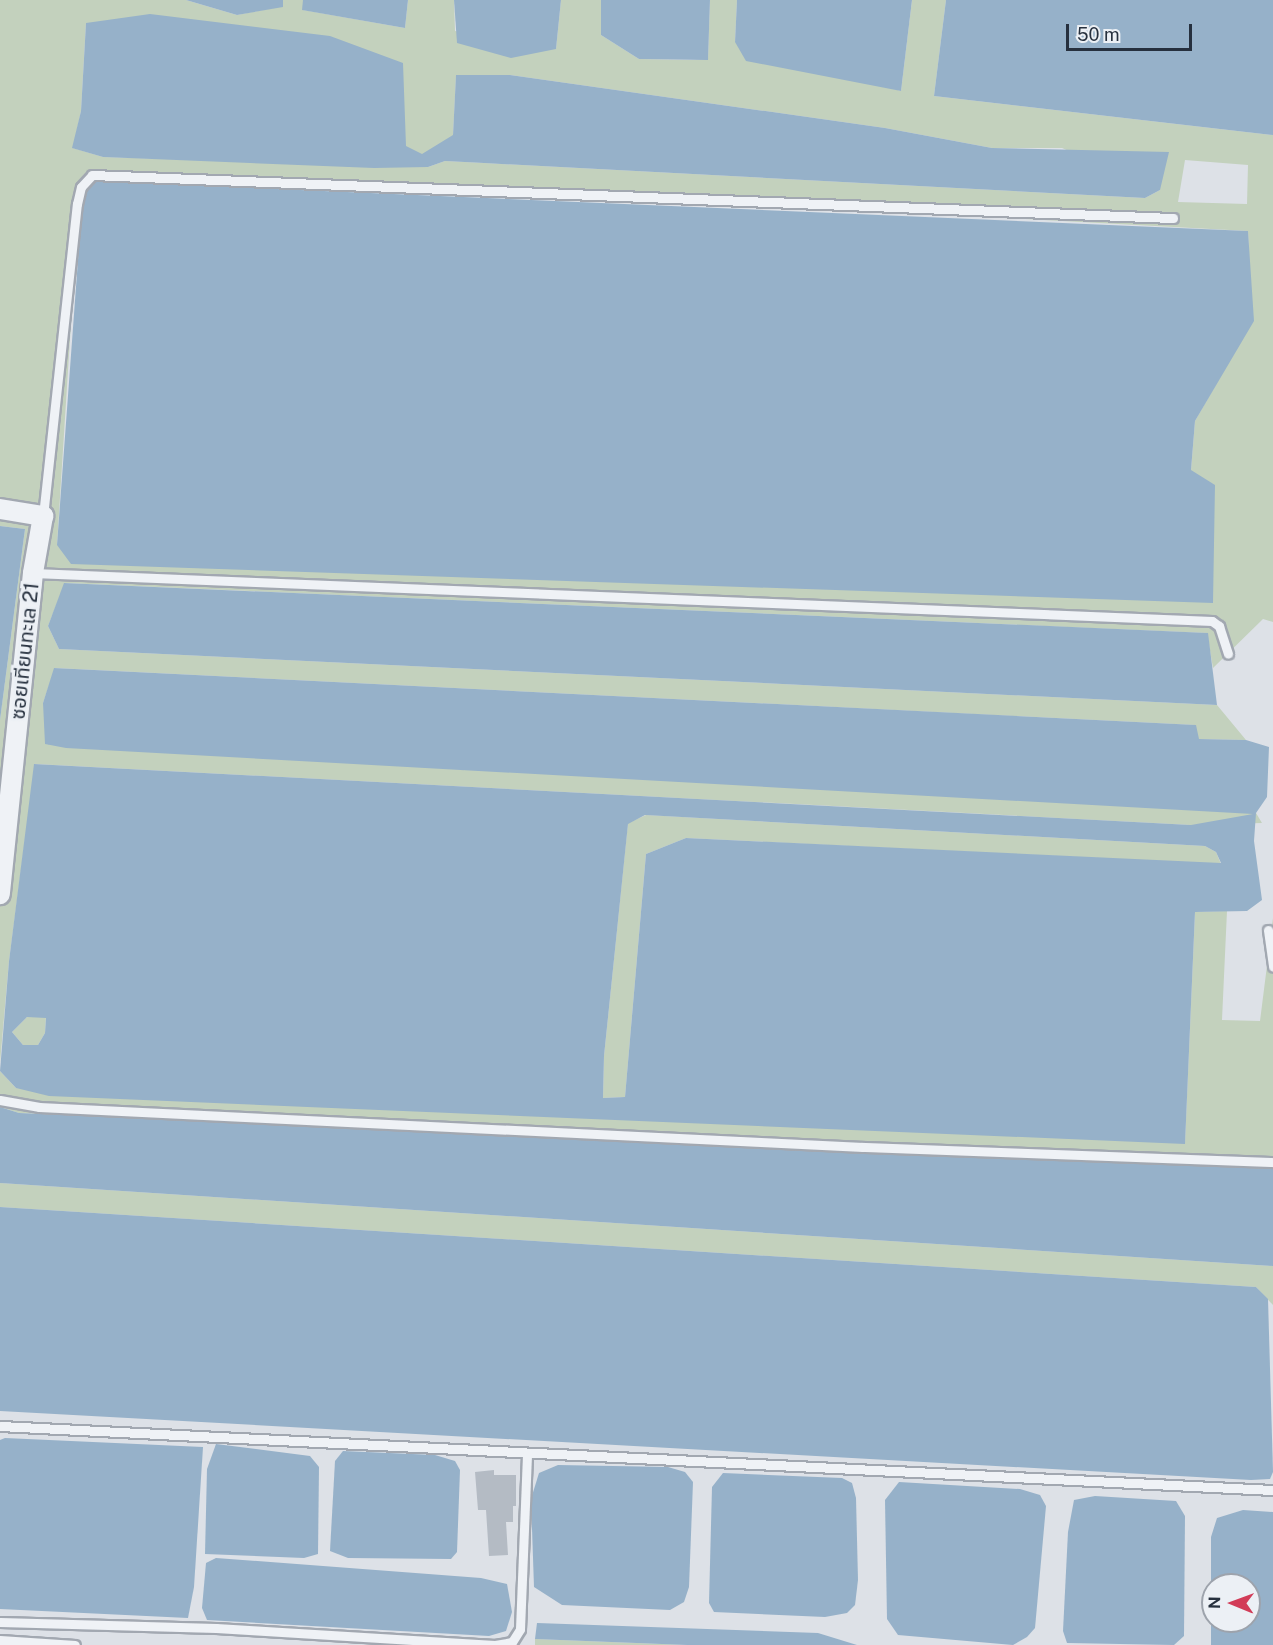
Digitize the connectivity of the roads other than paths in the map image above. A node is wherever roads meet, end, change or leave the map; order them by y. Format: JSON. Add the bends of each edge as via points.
{"nodes":[{"id":1,"x":1173,"y":218,"type":"dead end"},
{"id":2,"x":0,"y":509,"type":"edge"},
{"id":3,"x":43,"y":516,"type":"junction"},
{"id":4,"x":33,"y":573,"type":"junction"},
{"id":5,"x":1228,"y":654,"type":"dead end"},
{"id":6,"x":0,"y":894,"type":"edge"},
{"id":7,"x":1268,"y":930,"type":"dead end"},
{"id":8,"x":1273,"y":968,"type":"edge"},
{"id":9,"x":0,"y":1100,"type":"edge"},
{"id":10,"x":1273,"y":1162,"type":"edge"},
{"id":11,"x":0,"y":1426,"type":"edge"},
{"id":12,"x":527,"y":1453,"type":"junction"},
{"id":13,"x":1273,"y":1490,"type":"edge"},
{"id":14,"x":0,"y":1622,"type":"edge"},
{"id":15,"x":0,"y":1640,"type":"edge"},
{"id":16,"x":75,"y":1645,"type":"edge"},
{"id":17,"x":495,"y":1645,"type":"edge"}],
"edges":[{"from":1,"to":3,"type":"lane","via":[[92,176],[81,188],[77,204]]},
{"from":2,"to":3,"type":"street"},
{"from":3,"to":4,"type":"street","name":"ซอยเทียนทะเล 21"},
{"from":4,"to":5,"type":"lane","via":[[1212,621],[1219,626]]},
{"from":4,"to":6,"type":"street","name":"ซอยเทียนทะเล 21"},
{"from":7,"to":8,"type":"lane"},
{"from":9,"to":10,"type":"lane","via":[[63,1108],[863,1147]]},
{"from":11,"to":12,"type":"lane"},
{"from":12,"to":13,"type":"lane"},
{"from":12,"to":17,"type":"lane","via":[[520,1629],[512,1642]]},
{"from":14,"to":17,"type":"lane","via":[[216,1629]]},
{"from":15,"to":16,"type":"lane"}]}
